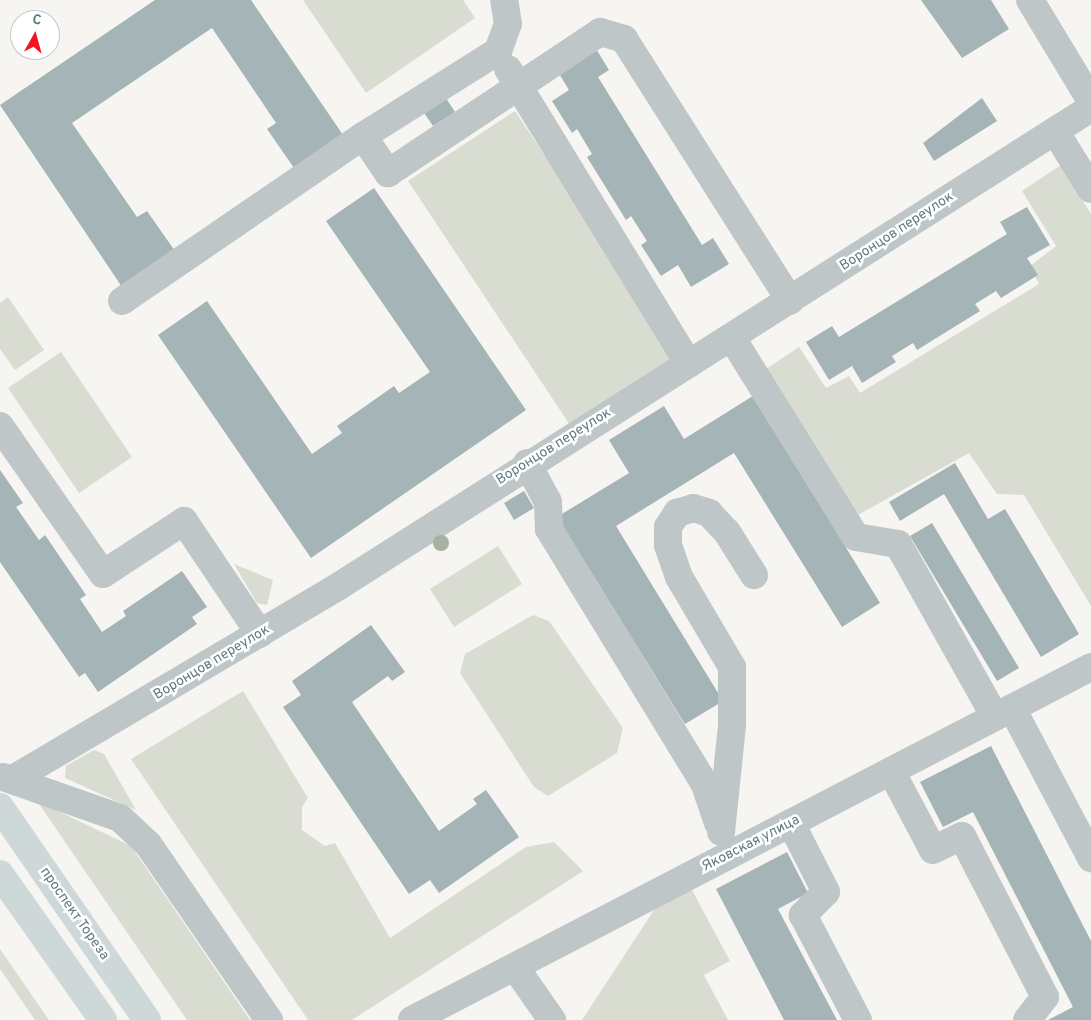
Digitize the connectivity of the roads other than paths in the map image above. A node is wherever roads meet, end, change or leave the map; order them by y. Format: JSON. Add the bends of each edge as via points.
{"nodes":[{"id":1,"x":504,"y":0,"type":"edge"},
{"id":2,"x":1030,"y":0,"type":"edge"},
{"id":3,"x":498,"y":51,"type":"junction"},
{"id":4,"x":516,"y":85,"type":"junction"},
{"id":5,"x":1091,"y":101,"type":"edge"},
{"id":6,"x":1091,"y":108,"type":"edge"},
{"id":7,"x":1055,"y":131,"type":"junction"},
{"id":8,"x":363,"y":136,"type":"junction"},
{"id":9,"x":1091,"y":189,"type":"edge"},
{"id":10,"x":122,"y":301,"type":"dead end"},
{"id":11,"x":790,"y":301,"type":"junction"},
{"id":12,"x":732,"y":338,"type":"junction"},
{"id":13,"x":689,"y":364,"type":"junction"},
{"id":14,"x":0,"y":426,"type":"edge"},
{"id":15,"x":527,"y":463,"type":"junction"},
{"id":16,"x":754,"y":576,"type":"dead end"},
{"id":17,"x":260,"y":634,"type":"junction"},
{"id":18,"x":1091,"y":667,"type":"edge"},
{"id":19,"x":1004,"y":713,"type":"junction"},
{"id":20,"x":891,"y":771,"type":"junction"},
{"id":21,"x":7,"y":778,"type":"edge"},
{"id":22,"x":0,"y":807,"type":"edge"},
{"id":23,"x":791,"y":823,"type":"junction"},
{"id":24,"x":724,"y":844,"type":"junction"},
{"id":25,"x":1091,"y":858,"type":"edge"},
{"id":26,"x":0,"y":874,"type":"edge"},
{"id":27,"x":515,"y":967,"type":"junction"},
{"id":28,"x":103,"y":1020,"type":"edge"},
{"id":29,"x":147,"y":1020,"type":"edge"},
{"id":30,"x":269,"y":1020,"type":"edge"},
{"id":31,"x":412,"y":1020,"type":"edge"},
{"id":32,"x":552,"y":1020,"type":"edge"},
{"id":33,"x":858,"y":1020,"type":"edge"},
{"id":34,"x":1028,"y":1020,"type":"edge"}],
"edges":[{"from":1,"to":3,"type":"street","via":[[508,24]]},
{"from":2,"to":5,"type":"street"},
{"from":3,"to":4,"type":"street"},
{"from":3,"to":8,"type":"street"},
{"from":4,"to":8,"type":"street","via":[[388,173]]},
{"from":4,"to":11,"type":"street","via":[[600,32],[624,39]]},
{"from":4,"to":13,"type":"street"},
{"from":6,"to":7,"type":"street","name":"Воронцов переулок"},
{"from":7,"to":9,"type":"street"},
{"from":7,"to":11,"type":"street","name":"Воронцов переулок"},
{"from":8,"to":10,"type":"street"},
{"from":11,"to":12,"type":"street","name":"Воронцов переулок"},
{"from":12,"to":13,"type":"street","name":"Воронцов переулок"},
{"from":12,"to":19,"type":"street","via":[[856,536],[898,544]]},
{"from":13,"to":15,"type":"street","name":"Воронцов переулок"},
{"from":14,"to":17,"type":"street","via":[[103,574],[184,521]]},
{"from":15,"to":17,"type":"street","name":"Воронцов переулок"},
{"from":15,"to":24,"type":"street","via":[[548,502],[549,529],[705,784]]},
{"from":16,"to":24,"type":"street","via":[[709,513],[693,508],[677,513],[668,527],[668,545],[679,577],[732,667],[732,725]]},
{"from":17,"to":21,"type":"street","name":"Воронцов переулок"},
{"from":18,"to":19,"type":"street","name":"Яковская улица"},
{"from":19,"to":20,"type":"street","name":"Яковская улица"},
{"from":19,"to":25,"type":"street"},
{"from":20,"to":23,"type":"street","name":"Яковская улица"},
{"from":20,"to":34,"type":"street","via":[[933,850],[962,836],[1045,997]]},
{"from":21,"to":30,"type":"street","via":[[120,818],[148,844]]},
{"from":22,"to":29,"type":"main road","name":"проспект Тореза"},
{"from":23,"to":24,"type":"street","name":"Яковская улица"},
{"from":23,"to":33,"type":"street","via":[[826,892],[803,915]]},
{"from":24,"to":27,"type":"street","name":"Яковская улица"},
{"from":26,"to":28,"type":"main road"},
{"from":27,"to":31,"type":"street","name":"Яковская улица"},
{"from":27,"to":32,"type":"street"}]}
